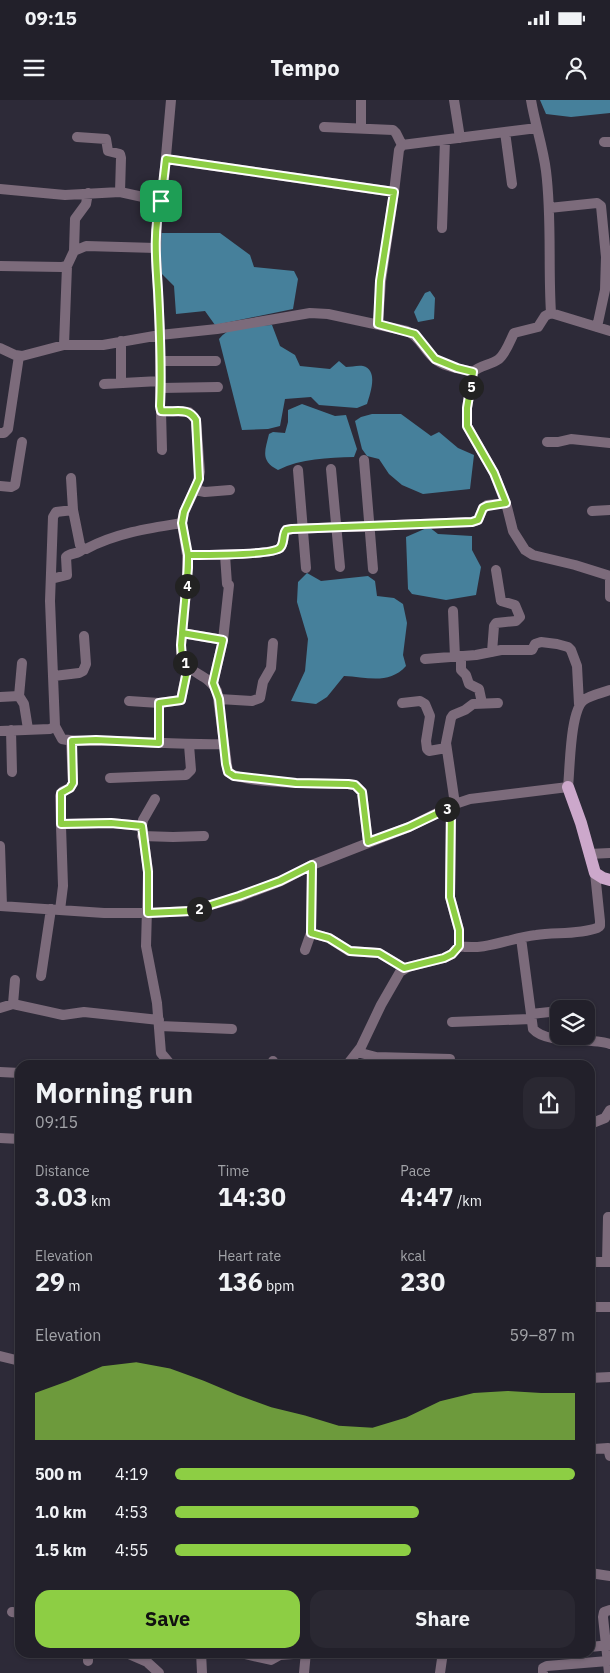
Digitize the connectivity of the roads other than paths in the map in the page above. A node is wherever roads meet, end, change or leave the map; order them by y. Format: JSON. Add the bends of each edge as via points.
{"nodes":[{"id":1,"x":171,"y":100,"type":"edge"},
{"id":2,"x":361,"y":100,"type":"edge"},
{"id":3,"x":454,"y":100,"type":"edge"},
{"id":4,"x":531,"y":100,"type":"edge"},
{"id":5,"x":324,"y":127,"type":"dead end"},
{"id":6,"x":361,"y":128,"type":"junction"},
{"id":7,"x":537,"y":128,"type":"junction"},
{"id":8,"x":506,"y":132,"type":"junction"},
{"id":9,"x":77,"y":137,"type":"dead end"},
{"id":10,"x":460,"y":138,"type":"junction"},
{"id":11,"x":444,"y":140,"type":"junction"},
{"id":12,"x":402,"y":145,"type":"junction"},
{"id":13,"x":166,"y":159,"type":"junction"},
{"id":14,"x":512,"y":184,"type":"dead end"},
{"id":15,"x":0,"y":189,"type":"edge"},
{"id":16,"x":120,"y":192,"type":"junction"},
{"id":17,"x":394,"y":192,"type":"junction"},
{"id":18,"x":88,"y":193,"type":"junction"},
{"id":19,"x":161,"y":201,"type":"junction"},
{"id":20,"x":549,"y":208,"type":"junction"},
{"id":21,"x":442,"y":228,"type":"dead end"},
{"id":22,"x":156,"y":248,"type":"junction"},
{"id":23,"x":74,"y":251,"type":"junction"},
{"id":24,"x":0,"y":266,"type":"edge"},
{"id":25,"x":66,"y":266,"type":"junction"},
{"id":26,"x":551,"y":313,"type":"junction"},
{"id":27,"x":378,"y":324,"type":"junction"},
{"id":28,"x":597,"y":327,"type":"junction"},
{"id":29,"x":610,"y":331,"type":"edge"},
{"id":30,"x":160,"y":334,"type":"junction"},
{"id":31,"x":121,"y":340,"type":"junction"},
{"id":32,"x":64,"y":345,"type":"junction"},
{"id":33,"x":0,"y":348,"type":"edge"},
{"id":34,"x":19,"y":356,"type":"junction"},
{"id":35,"x":160,"y":361,"type":"junction"},
{"id":36,"x":216,"y":361,"type":"dead end"},
{"id":37,"x":473,"y":372,"type":"junction"},
{"id":38,"x":122,"y":383,"type":"junction"},
{"id":39,"x":104,"y":384,"type":"dead end"},
{"id":40,"x":160,"y":384,"type":"junction"},
{"id":41,"x":218,"y":388,"type":"dead end"},
{"id":42,"x":161,"y":411,"type":"junction"},
{"id":43,"x":0,"y":433,"type":"edge"},
{"id":44,"x":22,"y":442,"type":"dead end"},
{"id":45,"x":547,"y":442,"type":"dead end"},
{"id":46,"x":610,"y":443,"type":"edge"},
{"id":47,"x":162,"y":450,"type":"dead end"},
{"id":48,"x":364,"y":460,"type":"dead end"},
{"id":49,"x":331,"y":469,"type":"dead end"},
{"id":50,"x":298,"y":470,"type":"dead end"},
{"id":51,"x":71,"y":478,"type":"dead end"},
{"id":52,"x":0,"y":486,"type":"edge"},
{"id":53,"x":195,"y":490,"type":"junction"},
{"id":54,"x":230,"y":490,"type":"dead end"},
{"id":55,"x":506,"y":503,"type":"junction"},
{"id":56,"x":73,"y":510,"type":"junction"},
{"id":57,"x":592,"y":510,"type":"dead end"},
{"id":58,"x":610,"y":510,"type":"edge"},
{"id":59,"x":182,"y":523,"type":"junction"},
{"id":60,"x":370,"y":525,"type":"junction"},
{"id":61,"x":336,"y":527,"type":"junction"},
{"id":62,"x":302,"y":529,"type":"junction"},
{"id":63,"x":83,"y":549,"type":"junction"},
{"id":64,"x":188,"y":555,"type":"junction"},
{"id":65,"x":225,"y":555,"type":"junction"},
{"id":66,"x":340,"y":566,"type":"dead end"},
{"id":67,"x":306,"y":568,"type":"dead end"},
{"id":68,"x":373,"y":570,"type":"dead end"},
{"id":69,"x":496,"y":570,"type":"dead end"},
{"id":70,"x":610,"y":576,"type":"edge"},
{"id":71,"x":51,"y":579,"type":"junction"},
{"id":72,"x":610,"y":597,"type":"edge"},
{"id":73,"x":453,"y":610,"type":"dead end"},
{"id":74,"x":182,"y":633,"type":"junction"},
{"id":75,"x":84,"y":636,"type":"dead end"},
{"id":76,"x":223,"y":640,"type":"junction"},
{"id":77,"x":274,"y":643,"type":"dead end"},
{"id":78,"x":492,"y":652,"type":"junction"},
{"id":79,"x":458,"y":656,"type":"junction"},
{"id":80,"x":425,"y":659,"type":"dead end"},
{"id":81,"x":22,"y":663,"type":"dead end"},
{"id":82,"x":188,"y":666,"type":"junction"},
{"id":83,"x":54,"y":676,"type":"junction"},
{"id":84,"x":213,"y":683,"type":"junction"},
{"id":85,"x":610,"y":690,"type":"edge"},
{"id":86,"x":19,"y":696,"type":"junction"},
{"id":87,"x":0,"y":697,"type":"edge"},
{"id":88,"x":219,"y":699,"type":"junction"},
{"id":89,"x":129,"y":701,"type":"dead end"},
{"id":90,"x":159,"y":703,"type":"junction"},
{"id":91,"x":402,"y":703,"type":"dead end"},
{"id":92,"x":482,"y":703,"type":"junction"},
{"id":93,"x":498,"y":703,"type":"dead end"},
{"id":94,"x":579,"y":704,"type":"junction"},
{"id":95,"x":55,"y":726,"type":"junction"},
{"id":96,"x":28,"y":729,"type":"junction"},
{"id":97,"x":0,"y":730,"type":"edge"},
{"id":98,"x":11,"y":730,"type":"junction"},
{"id":99,"x":72,"y":741,"type":"junction"},
{"id":100,"x":159,"y":743,"type":"junction"},
{"id":101,"x":189,"y":744,"type":"junction"},
{"id":102,"x":224,"y":744,"type":"junction"},
{"id":103,"x":446,"y":748,"type":"junction"},
{"id":104,"x":12,"y":772,"type":"dead end"},
{"id":105,"x":110,"y":778,"type":"dead end"},
{"id":106,"x":568,"y":788,"type":"junction"},
{"id":107,"x":155,"y":799,"type":"dead end"},
{"id":108,"x":453,"y":805,"type":"junction"},
{"id":109,"x":61,"y":824,"type":"junction"},
{"id":110,"x":142,"y":831,"type":"junction"},
{"id":111,"x":204,"y":836,"type":"dead end"},
{"id":112,"x":368,"y":842,"type":"junction"},
{"id":113,"x":0,"y":846,"type":"edge"},
{"id":114,"x":610,"y":852,"type":"edge"},
{"id":115,"x":589,"y":854,"type":"junction"},
{"id":116,"x":312,"y":865,"type":"junction"},
{"id":117,"x":595,"y":873,"type":"junction"},
{"id":118,"x":610,"y":880,"type":"edge"},
{"id":119,"x":1,"y":906,"type":"edge"},
{"id":120,"x":55,"y":909,"type":"junction"},
{"id":121,"x":148,"y":913,"type":"junction"},
{"id":122,"x":311,"y":933,"type":"junction"},
{"id":123,"x":522,"y":938,"type":"junction"},
{"id":124,"x":459,"y":946,"type":"junction"},
{"id":125,"x":305,"y":950,"type":"dead end"},
{"id":126,"x":404,"y":968,"type":"junction"},
{"id":127,"x":41,"y":976,"type":"dead end"},
{"id":128,"x":15,"y":980,"type":"dead end"},
{"id":129,"x":13,"y":1004,"type":"junction"},
{"id":130,"x":0,"y":1008,"type":"edge"},
{"id":131,"x":550,"y":1013,"type":"edge"},
{"id":132,"x":531,"y":1016,"type":"junction"},
{"id":133,"x":452,"y":1022,"type":"dead end"},
{"id":134,"x":159,"y":1023,"type":"junction"},
{"id":135,"x":232,"y":1029,"type":"dead end"},
{"id":136,"x":610,"y":1044,"type":"edge"},
{"id":137,"x":357,"y":1052,"type":"junction"},
{"id":138,"x":450,"y":1058,"type":"dead end"},
{"id":139,"x":167,"y":1060,"type":"edge"},
{"id":140,"x":351,"y":1060,"type":"edge"},
{"id":141,"x":0,"y":1072,"type":"edge"},
{"id":142,"x":15,"y":1073,"type":"edge"},
{"id":143,"x":610,"y":1110,"type":"edge"},
{"id":144,"x":595,"y":1122,"type":"edge"},
{"id":145,"x":0,"y":1138,"type":"edge"},
{"id":146,"x":15,"y":1139,"type":"edge"},
{"id":147,"x":610,"y":1217,"type":"edge"},
{"id":148,"x":595,"y":1262,"type":"edge"},
{"id":149,"x":608,"y":1262,"type":"edge"},
{"id":150,"x":595,"y":1307,"type":"edge"},
{"id":151,"x":610,"y":1307,"type":"edge"},
{"id":152,"x":0,"y":1356,"type":"edge"},
{"id":153,"x":15,"y":1360,"type":"edge"},
{"id":154,"x":610,"y":1377,"type":"edge"},
{"id":155,"x":595,"y":1378,"type":"edge"},
{"id":156,"x":595,"y":1449,"type":"edge"},
{"id":157,"x":610,"y":1456,"type":"edge"},
{"id":158,"x":595,"y":1573,"type":"edge"},
{"id":159,"x":610,"y":1576,"type":"edge"},
{"id":160,"x":610,"y":1610,"type":"edge"},
{"id":161,"x":608,"y":1645,"type":"edge"},
{"id":162,"x":595,"y":1647,"type":"edge"},
{"id":163,"x":139,"y":1658,"type":"edge"},
{"id":164,"x":201,"y":1658,"type":"edge"},
{"id":165,"x":262,"y":1658,"type":"edge"},
{"id":166,"x":275,"y":1658,"type":"edge"},
{"id":167,"x":306,"y":1658,"type":"edge"},
{"id":168,"x":442,"y":1658,"type":"edge"},
{"id":169,"x":609,"y":1669,"type":"edge"},
{"id":170,"x":159,"y":1673,"type":"edge"},
{"id":171,"x":202,"y":1673,"type":"edge"},
{"id":172,"x":304,"y":1673,"type":"edge"},
{"id":173,"x":440,"y":1673,"type":"edge"},
{"id":174,"x":544,"y":1673,"type":"edge"}],
"edges":[{"from":1,"to":13,"type":"street"},
{"from":2,"to":6,"type":"street"},
{"from":3,"to":10,"type":"street"},
{"from":4,"to":7,"type":"street"},
{"from":5,"to":6,"type":"street"},
{"from":6,"to":12,"type":"street","via":[[393,130]]},
{"from":7,"to":8,"type":"street"},
{"from":7,"to":20,"type":"street","via":[[546,171]]},
{"from":8,"to":10,"type":"street"},
{"from":8,"to":14,"type":"street"},
{"from":9,"to":16,"type":"street","via":[[106,139],[108,151],[120,154]]},
{"from":10,"to":11,"type":"street"},
{"from":11,"to":12,"type":"street"},
{"from":11,"to":21,"type":"street"},
{"from":12,"to":17,"type":"street"},
{"from":13,"to":17,"type":"street"},
{"from":13,"to":19,"type":"street"},
{"from":15,"to":18,"type":"street","via":[[65,195]]},
{"from":16,"to":18,"type":"street"},
{"from":16,"to":19,"type":"street"},
{"from":17,"to":27,"type":"street","via":[[380,281]]},
{"from":18,"to":23,"type":"street","via":[[86,204],[75,218]]},
{"from":19,"to":22,"type":"street"},
{"from":20,"to":26,"type":"street"},
{"from":20,"to":28,"type":"street","via":[[597,203],[601,206],[606,257],[605,290]]},
{"from":22,"to":23,"type":"street","via":[[86,246]]},
{"from":22,"to":30,"type":"street"},
{"from":23,"to":25,"type":"street"},
{"from":24,"to":25,"type":"street"},
{"from":25,"to":32,"type":"street"},
{"from":26,"to":28,"type":"street"},
{"from":26,"to":37,"type":"street","via":[[538,327],[514,333],[498,360]]},
{"from":27,"to":30,"type":"street","via":[[310,313]]},
{"from":27,"to":37,"type":"street","via":[[415,334],[435,359]]},
{"from":28,"to":29,"type":"street"},
{"from":30,"to":31,"type":"street"},
{"from":30,"to":35,"type":"street"},
{"from":31,"to":32,"type":"street","via":[[90,346]]},
{"from":31,"to":38,"type":"street"},
{"from":32,"to":34,"type":"street"},
{"from":33,"to":34,"type":"street"},
{"from":34,"to":43,"type":"street","via":[[8,429]]},
{"from":35,"to":36,"type":"street"},
{"from":35,"to":40,"type":"street"},
{"from":37,"to":55,"type":"street","via":[[467,426],[494,473]]},
{"from":38,"to":39,"type":"street"},
{"from":38,"to":40,"type":"street"},
{"from":40,"to":41,"type":"street"},
{"from":40,"to":42,"type":"street"},
{"from":42,"to":47,"type":"street"},
{"from":42,"to":53,"type":"street","via":[[189,412],[196,420],[200,472]]},
{"from":44,"to":52,"type":"street","via":[[15,485]]},
{"from":45,"to":46,"type":"street","via":[[571,439]]},
{"from":48,"to":60,"type":"street"},
{"from":49,"to":61,"type":"street"},
{"from":50,"to":62,"type":"street"},
{"from":51,"to":56,"type":"street"},
{"from":53,"to":54,"type":"street"},
{"from":53,"to":59,"type":"street"},
{"from":55,"to":60,"type":"street","via":[[483,508],[478,520],[472,522]]},
{"from":55,"to":70,"type":"street","via":[[513,531],[529,554]]},
{"from":56,"to":63,"type":"street"},
{"from":56,"to":71,"type":"street","via":[[56,512],[52,517]]},
{"from":57,"to":58,"type":"street"},
{"from":59,"to":63,"type":"street","via":[[107,539]]},
{"from":59,"to":64,"type":"street"},
{"from":60,"to":61,"type":"street"},
{"from":60,"to":68,"type":"street"},
{"from":61,"to":62,"type":"street"},
{"from":61,"to":66,"type":"street"},
{"from":62,"to":65,"type":"street","via":[[286,530],[282,544],[276,550]]},
{"from":62,"to":67,"type":"street"},
{"from":63,"to":71,"type":"street","via":[[66,557],[66,575]]},
{"from":64,"to":65,"type":"street"},
{"from":64,"to":74,"type":"street"},
{"from":65,"to":76,"type":"street","via":[[228,585]]},
{"from":69,"to":78,"type":"street","via":[[501,600],[515,606],[520,617],[516,622],[496,623]]},
{"from":70,"to":72,"type":"street"},
{"from":71,"to":83,"type":"street"},
{"from":73,"to":79,"type":"street"},
{"from":74,"to":76,"type":"street"},
{"from":74,"to":82,"type":"street","via":[[181,654]]},
{"from":75,"to":83,"type":"street","via":[[86,664],[83,672]]},
{"from":76,"to":84,"type":"street"},
{"from":77,"to":88,"type":"street","via":[[271,668],[263,682],[260,698],[252,701]]},
{"from":78,"to":79,"type":"street"},
{"from":78,"to":94,"type":"street","via":[[532,650],[534,644],[541,642],[568,647],[574,653],[577,666]]},
{"from":79,"to":80,"type":"street"},
{"from":79,"to":92,"type":"street","via":[[469,684],[479,688]]},
{"from":81,"to":86,"type":"street"},
{"from":82,"to":84,"type":"street"},
{"from":82,"to":90,"type":"street","via":[[181,700]]},
{"from":83,"to":95,"type":"street"},
{"from":84,"to":88,"type":"street"},
{"from":85,"to":94,"type":"street"},
{"from":86,"to":87,"type":"street"},
{"from":86,"to":96,"type":"street","via":[[24,704]]},
{"from":88,"to":102,"type":"street"},
{"from":89,"to":90,"type":"street"},
{"from":90,"to":100,"type":"street"},
{"from":91,"to":103,"type":"street","via":[[425,704],[430,716],[427,749]]},
{"from":92,"to":93,"type":"street"},
{"from":92,"to":103,"type":"street","via":[[473,704],[453,715]]},
{"from":94,"to":106,"type":"street","via":[[573,724]]},
{"from":95,"to":96,"type":"street"},
{"from":95,"to":99,"type":"street","via":[[62,739]]},
{"from":96,"to":98,"type":"street"},
{"from":97,"to":98,"type":"street"},
{"from":98,"to":104,"type":"street"},
{"from":99,"to":100,"type":"street"},
{"from":99,"to":109,"type":"street","via":[[73,783],[61,793]]},
{"from":100,"to":101,"type":"street"},
{"from":101,"to":102,"type":"street"},
{"from":101,"to":105,"type":"street","via":[[191,770],[186,775]]},
{"from":102,"to":112,"type":"street","via":[[228,772],[234,776],[355,785],[362,792]]},
{"from":103,"to":108,"type":"street"},
{"from":106,"to":108,"type":"street","via":[[483,796]]},
{"from":106,"to":115,"type":"main road"},
{"from":107,"to":110,"type":"street","via":[[143,820]]},
{"from":108,"to":112,"type":"street","via":[[409,827]]},
{"from":108,"to":124,"type":"street","via":[[450,897],[459,930]]},
{"from":109,"to":110,"type":"street","via":[[111,823]]},
{"from":109,"to":120,"type":"street","via":[[63,886]]},
{"from":110,"to":111,"type":"street","via":[[173,838]]},
{"from":110,"to":121,"type":"street","via":[[148,872]]},
{"from":112,"to":116,"type":"street"},
{"from":113,"to":119,"type":"street"},
{"from":114,"to":115,"type":"street"},
{"from":115,"to":117,"type":"main road"},
{"from":116,"to":121,"type":"street","via":[[280,881],[191,911]]},
{"from":116,"to":122,"type":"street"},
{"from":117,"to":118,"type":"main road"},
{"from":117,"to":123,"type":"street","via":[[600,926]]},
{"from":119,"to":120,"type":"street"},
{"from":120,"to":121,"type":"street"},
{"from":120,"to":127,"type":"street"},
{"from":121,"to":134,"type":"street","via":[[146,946]]},
{"from":122,"to":125,"type":"street"},
{"from":122,"to":126,"type":"street","via":[[329,938],[350,951],[379,953]]},
{"from":123,"to":124,"type":"street","via":[[476,948]]},
{"from":123,"to":132,"type":"street"},
{"from":124,"to":126,"type":"street","via":[[444,958]]},
{"from":126,"to":137,"type":"street"},
{"from":128,"to":129,"type":"street"},
{"from":129,"to":130,"type":"street"},
{"from":129,"to":134,"type":"street","via":[[63,1015],[84,1012]]},
{"from":131,"to":132,"type":"street"},
{"from":132,"to":133,"type":"street"},
{"from":132,"to":136,"type":"street","via":[[533,1028],[541,1034]]},
{"from":134,"to":135,"type":"street"},
{"from":134,"to":139,"type":"street","via":[[161,1053]]},
{"from":137,"to":138,"type":"street","via":[[376,1057]]},
{"from":137,"to":140,"type":"street"},
{"from":141,"to":142,"type":"street"},
{"from":143,"to":144,"type":"street","via":[[605,1118]]},
{"from":145,"to":146,"type":"street"},
{"from":147,"to":149,"type":"street"},
{"from":148,"to":149,"type":"street"},
{"from":150,"to":151,"type":"street"},
{"from":152,"to":153,"type":"street"},
{"from":154,"to":155,"type":"street"},
{"from":156,"to":157,"type":"street","via":[[608,1448]]},
{"from":158,"to":159,"type":"street"},
{"from":160,"to":161,"type":"street","via":[[603,1615]]},
{"from":161,"to":162,"type":"street"},
{"from":161,"to":169,"type":"street"},
{"from":163,"to":170,"type":"street"},
{"from":164,"to":171,"type":"street"},
{"from":165,"to":166,"type":"street"},
{"from":167,"to":172,"type":"street"},
{"from":168,"to":173,"type":"street"},
{"from":169,"to":174,"type":"street","via":[[547,1666],[543,1668]]}]}
